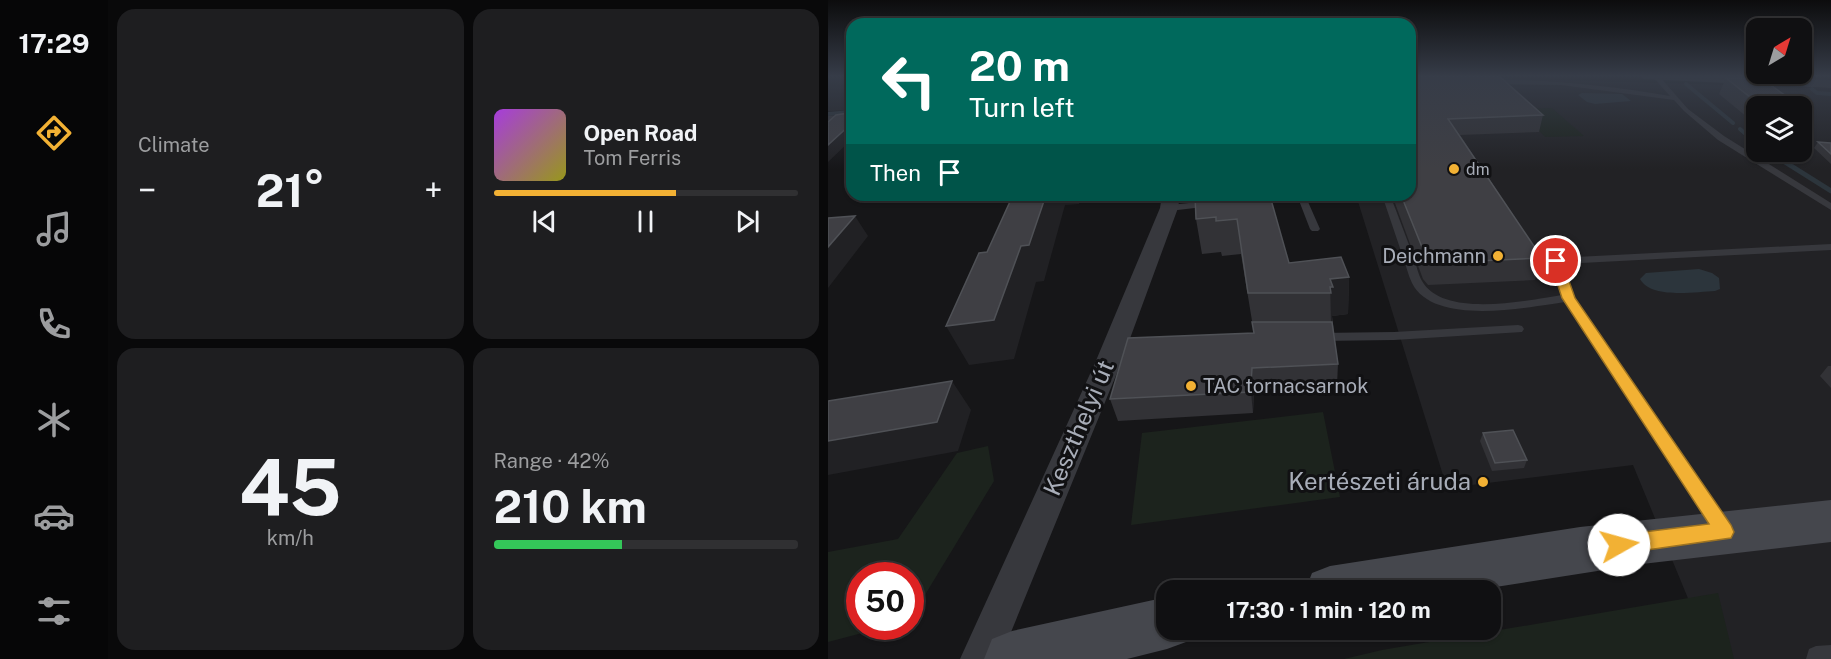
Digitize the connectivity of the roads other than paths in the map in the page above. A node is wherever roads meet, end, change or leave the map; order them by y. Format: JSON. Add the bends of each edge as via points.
{"nodes":[{"id":1,"x":1684,"y":107,"type":"edge"},
{"id":2,"x":846,"y":118,"type":"edge"},
{"id":3,"x":828,"y":120,"type":"edge"},
{"id":4,"x":1303,"y":201,"type":"edge"},
{"id":5,"x":1388,"y":201,"type":"edge"},
{"id":6,"x":1170,"y":202,"type":"edge"},
{"id":7,"x":1216,"y":204,"type":"edge"},
{"id":8,"x":1831,"y":207,"type":"edge"},
{"id":9,"x":1315,"y":229,"type":"dead end"},
{"id":10,"x":1831,"y":247,"type":"edge"},
{"id":11,"x":1569,"y":298,"type":"junction"},
{"id":12,"x":1518,"y":329,"type":"dead end"},
{"id":13,"x":1302,"y":337,"type":"edge"},
{"id":14,"x":1831,"y":521,"type":"edge"},
{"id":15,"x":1725,"y":532,"type":"junction"},
{"id":16,"x":1391,"y":580,"type":"edge"},
{"id":17,"x":1156,"y":626,"type":"edge"},
{"id":18,"x":1831,"y":655,"type":"edge"},
{"id":19,"x":980,"y":659,"type":"edge"},
{"id":20,"x":1012,"y":659,"type":"edge"},
{"id":21,"x":1816,"y":659,"type":"edge"}],
"edges":[{"from":1,"to":8,"type":"lane","via":[[1721,138]]},
{"from":2,"to":3,"type":"street"},
{"from":4,"to":9,"type":"lane"},
{"from":5,"to":11,"type":"lane","via":[[1418,284],[1434,300],[1459,307],[1485,307]]},
{"from":6,"to":7,"type":"lane"},
{"from":6,"to":19,"type":"street","name":"Keszthelyi út","via":[[1124,338]]},
{"from":10,"to":11,"type":"lane","via":[[1556,261]]},
{"from":11,"to":15,"type":"lane"},
{"from":12,"to":13,"type":"lane"},
{"from":14,"to":15,"type":"main road"},
{"from":15,"to":16,"type":"main road"},
{"from":17,"to":20,"type":"main road"},
{"from":18,"to":21,"type":"lane"}]}
